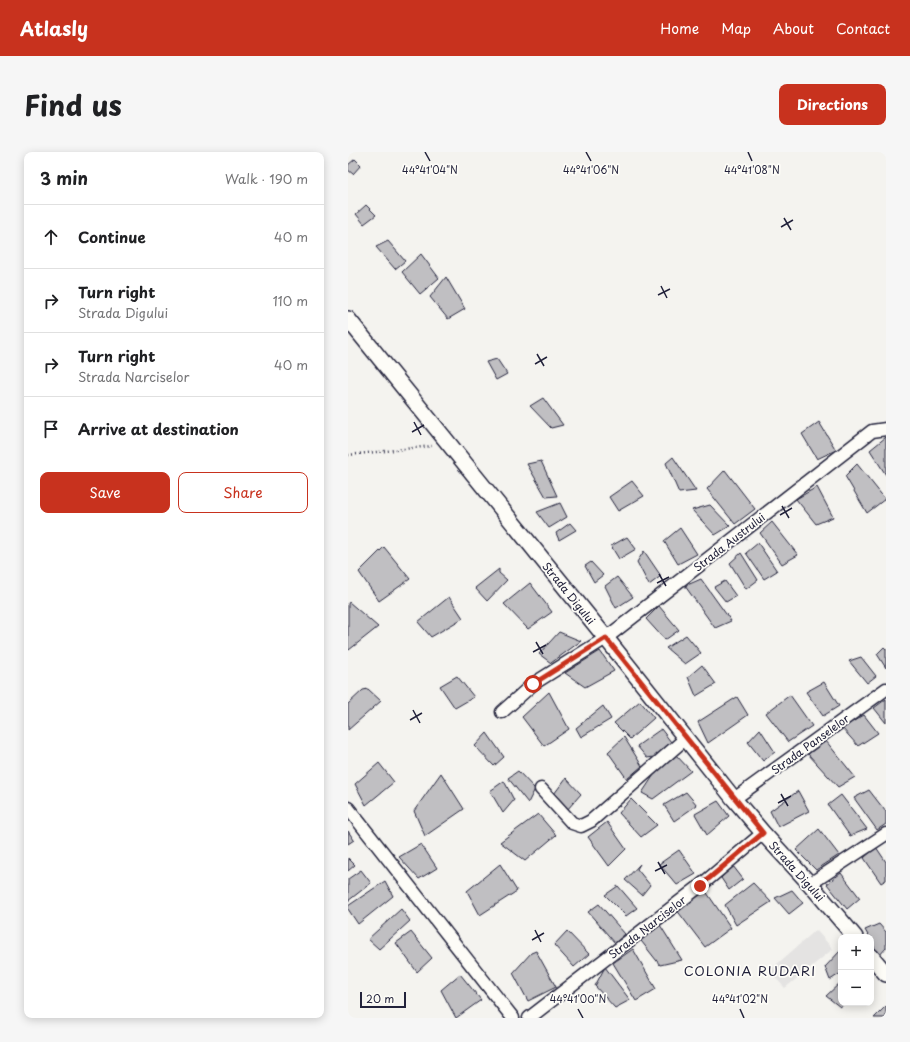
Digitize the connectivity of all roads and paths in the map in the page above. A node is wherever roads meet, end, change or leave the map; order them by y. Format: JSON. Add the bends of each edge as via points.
{"nodes":[{"id":1,"x":348,"y":319,"type":"edge"},
{"id":2,"x":886,"y":429,"type":"edge"},
{"id":3,"x":448,"y":444,"type":"junction"},
{"id":4,"x":348,"y":455,"type":"edge"},
{"id":5,"x":606,"y":638,"type":"junction"},
{"id":6,"x":886,"y":689,"type":"edge"},
{"id":7,"x":502,"y":712,"type":"dead end"},
{"id":8,"x":686,"y":738,"type":"junction"},
{"id":9,"x":541,"y":789,"type":"dead end"},
{"id":10,"x":734,"y":798,"type":"junction"},
{"id":11,"x":348,"y":808,"type":"edge"},
{"id":12,"x":763,"y":833,"type":"junction"},
{"id":13,"x":886,"y":834,"type":"edge"},
{"id":14,"x":810,"y":884,"type":"junction"},
{"id":15,"x":852,"y":934,"type":"edge"},
{"id":16,"x":874,"y":960,"type":"edge"},
{"id":17,"x":886,"y":974,"type":"edge"},
{"id":18,"x":513,"y":1018,"type":"edge"},
{"id":19,"x":529,"y":1018,"type":"edge"}],
"edges":[{"from":1,"to":3,"type":"street","name":"Strada Digului"},
{"from":2,"to":5,"type":"street","name":"Strada Austrului","via":[[872,431]]},
{"from":3,"to":4,"type":"path"},
{"from":3,"to":5,"type":"street","name":"Strada Digului"},
{"from":5,"to":7,"type":"street","name":"Strada Austrului","via":[[533,684]]},
{"from":5,"to":8,"type":"street","name":"Strada Digului"},
{"from":6,"to":10,"type":"street","name":"Strada Panselelor"},
{"from":8,"to":9,"type":"street","via":[[591,821],[581,826],[572,822]]},
{"from":8,"to":10,"type":"street","name":"Strada Digului"},
{"from":10,"to":12,"type":"street","name":"Strada Digului"},
{"from":11,"to":18,"type":"street"},
{"from":12,"to":14,"type":"street","name":"Strada Digului"},
{"from":12,"to":19,"type":"street","name":"Strada Narciselor","via":[[700,886]]},
{"from":13,"to":14,"type":"street"},
{"from":14,"to":15,"type":"street","name":"Strada Digului"},
{"from":16,"to":17,"type":"street"}]}
